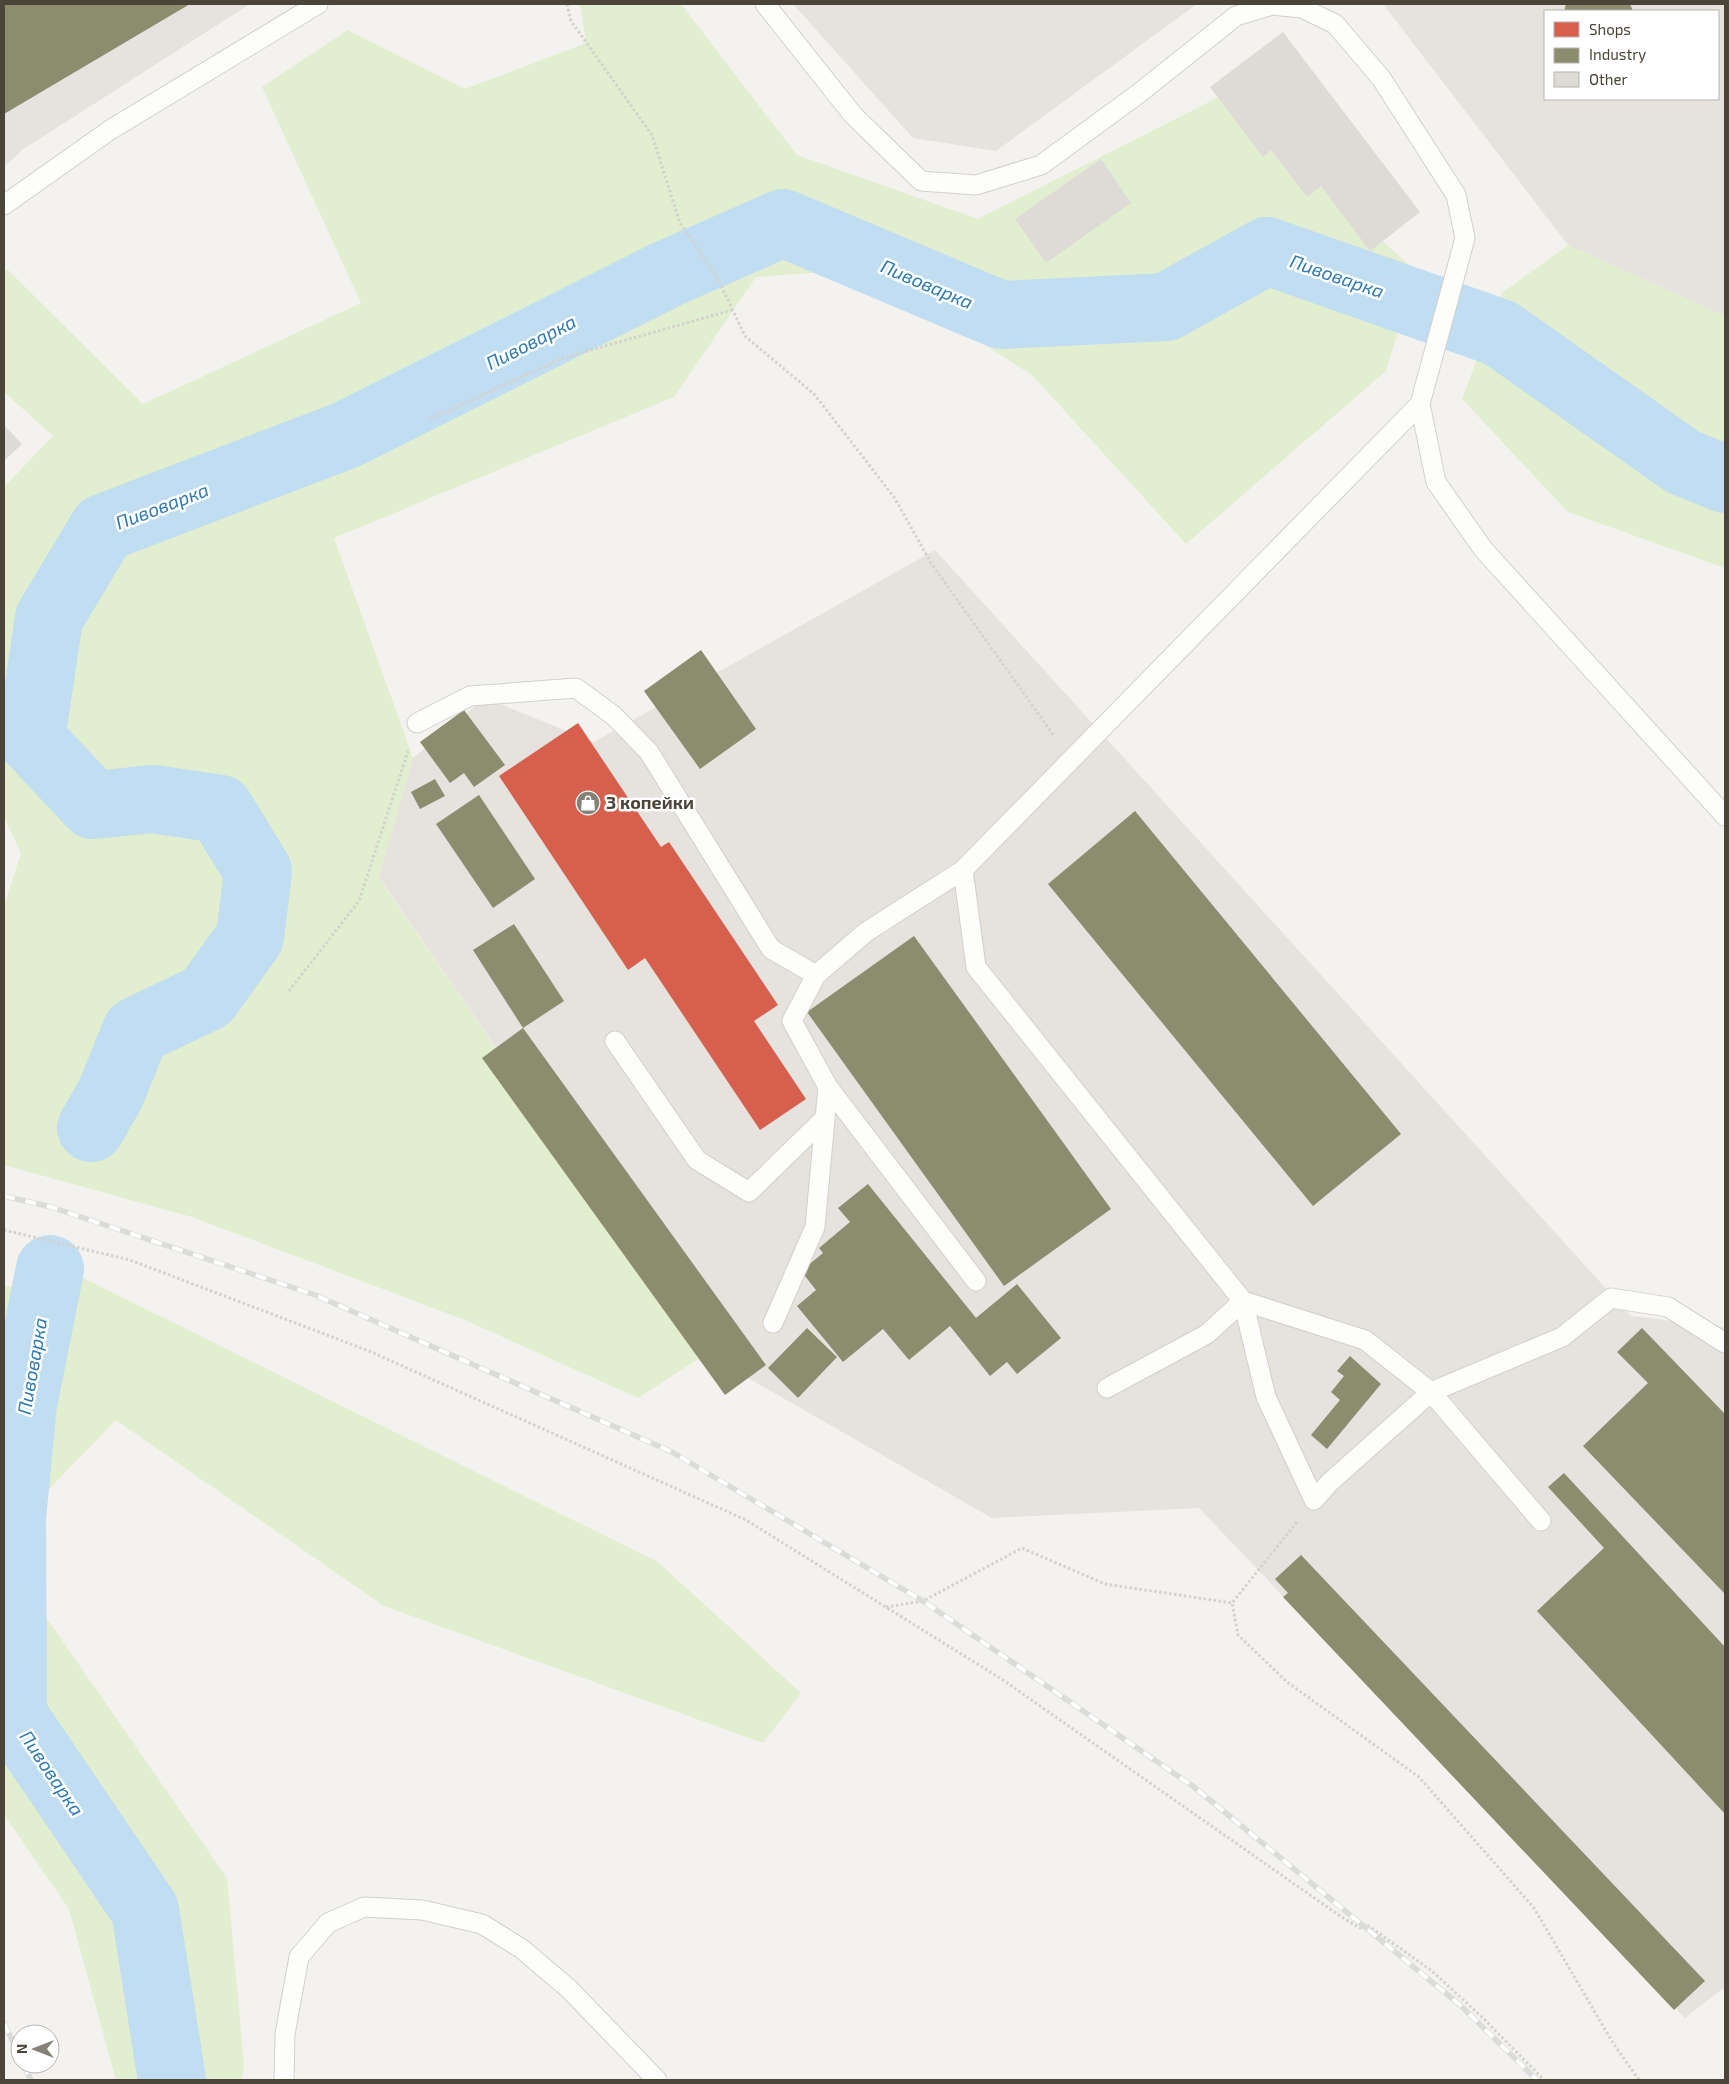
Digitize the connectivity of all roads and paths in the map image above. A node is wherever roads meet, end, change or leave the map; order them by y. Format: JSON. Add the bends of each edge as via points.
{"nodes":[{"id":1,"x":318,"y":4,"type":"edge"},
{"id":2,"x":568,"y":4,"type":"edge"},
{"id":3,"x":765,"y":4,"type":"edge"},
{"id":4,"x":4,"y":205,"type":"edge"},
{"id":5,"x":732,"y":310,"type":"junction"},
{"id":6,"x":1420,"y":404,"type":"junction"},
{"id":7,"x":430,"y":419,"type":"dead end"},
{"id":8,"x":417,"y":723,"type":"joint"},
{"id":9,"x":1071,"y":760,"type":"junction"},
{"id":10,"x":1725,"y":816,"type":"edge"},
{"id":11,"x":963,"y":870,"type":"junction"},
{"id":12,"x":816,"y":974,"type":"junction"},
{"id":13,"x":289,"y":991,"type":"dead end"},
{"id":14,"x":615,"y":1041,"type":"dead end"},
{"id":15,"x":828,"y":1087,"type":"junction"},
{"id":16,"x":825,"y":1118,"type":"junction"},
{"id":17,"x":4,"y":1230,"type":"edge"},
{"id":18,"x":976,"y":1281,"type":"dead end"},
{"id":19,"x":1243,"y":1301,"type":"junction"},
{"id":20,"x":773,"y":1322,"type":"dead end"},
{"id":21,"x":1725,"y":1343,"type":"edge"},
{"id":22,"x":1107,"y":1388,"type":"dead end"},
{"id":23,"x":1431,"y":1392,"type":"junction"},
{"id":24,"x":1314,"y":1500,"type":"junction"},
{"id":25,"x":1541,"y":1521,"type":"dead end"},
{"id":26,"x":1232,"y":1603,"type":"junction"},
{"id":27,"x":886,"y":1607,"type":"junction"},
{"id":28,"x":284,"y":2080,"type":"edge"},
{"id":29,"x":657,"y":2080,"type":"edge"},
{"id":30,"x":1544,"y":2080,"type":"edge"},
{"id":31,"x":1639,"y":2080,"type":"edge"}],
"edges":[{"from":1,"to":4,"type":"lane","via":[[110,130]]},
{"from":2,"to":5,"type":"path","via":[[571,22],[652,135],[680,223],[716,276]]},
{"from":3,"to":6,"type":"lane","via":[[853,115],[921,181],[976,185],[1041,165],[1236,16],[1272,6],[1302,8],[1335,24],[1381,78],[1456,195],[1465,238]]},
{"from":5,"to":7,"type":"path","via":[[563,358]]},
{"from":5,"to":9,"type":"path","via":[[745,336],[814,394],[894,497],[931,563]]},
{"from":6,"to":9,"type":"lane"},
{"from":6,"to":10,"type":"lane","via":[[1436,482],[1483,549]]},
{"from":8,"to":12,"type":"lane","via":[[470,696],[576,688],[614,716],[649,752],[771,949]]},
{"from":8,"to":13,"type":"path","via":[[359,901]]},
{"from":9,"to":11,"type":"lane"},
{"from":11,"to":12,"type":"lane","via":[[866,932]]},
{"from":11,"to":19,"type":"lane","via":[[976,967]]},
{"from":12,"to":15,"type":"lane","via":[[792,1021]]},
{"from":14,"to":16,"type":"lane","via":[[697,1160],[749,1192]]},
{"from":15,"to":16,"type":"lane"},
{"from":15,"to":18,"type":"lane"},
{"from":16,"to":20,"type":"lane","via":[[815,1227]]},
{"from":17,"to":27,"type":"path","via":[[130,1260],[369,1351],[746,1520]]},
{"from":19,"to":22,"type":"lane","via":[[1207,1334]]},
{"from":19,"to":23,"type":"lane","via":[[1365,1340]]},
{"from":19,"to":24,"type":"lane","via":[[1266,1397]]},
{"from":21,"to":23,"type":"lane","via":[[1668,1306],[1611,1298],[1562,1337]]},
{"from":23,"to":24,"type":"lane"},
{"from":23,"to":25,"type":"lane"},
{"from":24,"to":26,"type":"path"},
{"from":26,"to":27,"type":"path","via":[[1105,1584],[1022,1548],[923,1601]]},
{"from":26,"to":31,"type":"path","via":[[1238,1635],[1287,1682],[1419,1777],[1534,1908],[1613,2043]]},
{"from":27,"to":30,"type":"path","via":[[1003,1680],[1340,1916],[1360,1928],[1366,1924],[1432,1971]]},
{"from":28,"to":29,"type":"lane","via":[[285,2034],[299,1956],[328,1923],[364,1908],[422,1910],[482,1924],[522,1950],[569,1988]]}]}
